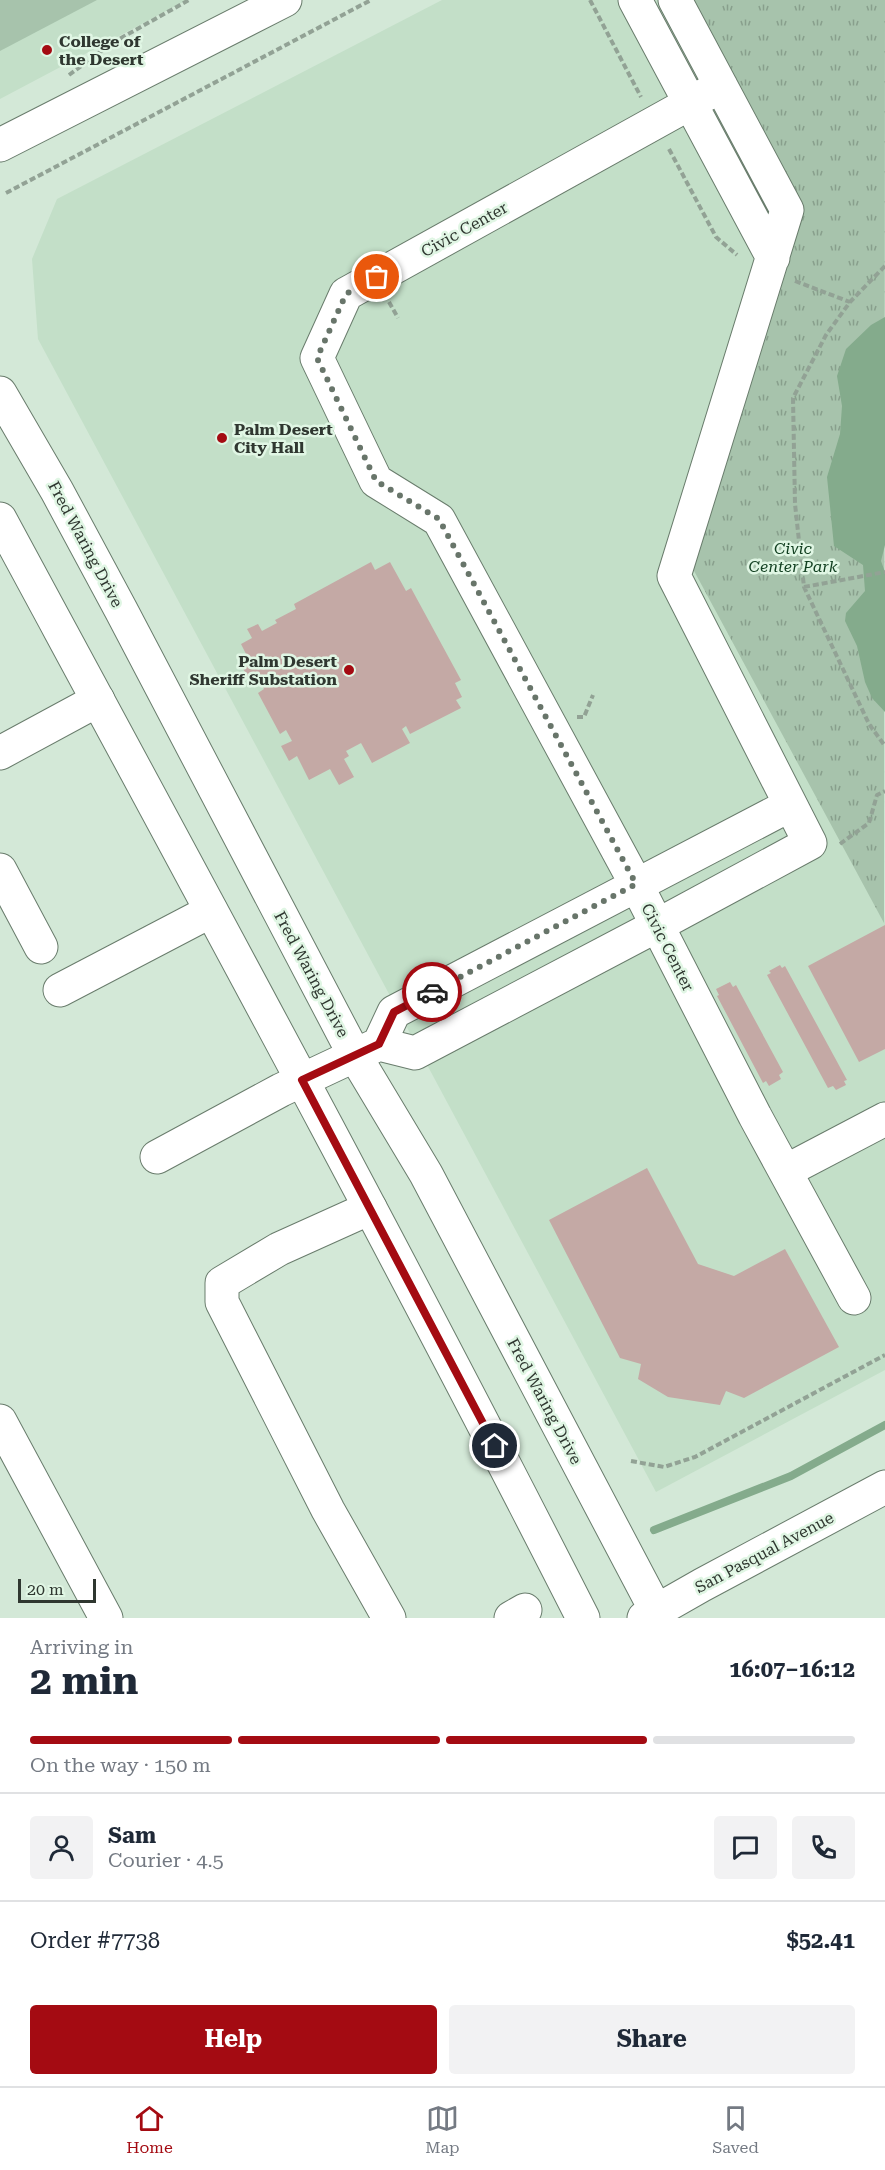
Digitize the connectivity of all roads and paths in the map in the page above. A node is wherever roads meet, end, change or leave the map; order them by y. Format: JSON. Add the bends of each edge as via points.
{"nodes":[{"id":1,"x":189,"y":0,"type":"edge"},
{"id":2,"x":285,"y":0,"type":"edge"},
{"id":3,"x":371,"y":0,"type":"edge"},
{"id":4,"x":635,"y":0,"type":"edge"},
{"id":5,"x":675,"y":0,"type":"edge"},
{"id":6,"x":60,"y":81,"type":"dead end"},
{"id":7,"x":721,"y":86,"type":"junction"},
{"id":8,"x":690,"y":103,"type":"junction"},
{"id":9,"x":0,"y":145,"type":"edge"},
{"id":10,"x":6,"y":193,"type":"dead end"},
{"id":11,"x":773,"y":258,"type":"junction"},
{"id":12,"x":885,"y":266,"type":"edge"},
{"id":13,"x":0,"y":393,"type":"edge"},
{"id":14,"x":0,"y":519,"type":"edge"},
{"id":15,"x":885,"y":572,"type":"edge"},
{"id":16,"x":804,"y":587,"type":"junction"},
{"id":17,"x":98,"y":700,"type":"junction"},
{"id":18,"x":885,"y":746,"type":"edge"},
{"id":19,"x":0,"y":753,"type":"edge"},
{"id":20,"x":885,"y":791,"type":"edge"},
{"id":21,"x":877,"y":795,"type":"dead end"},
{"id":22,"x":790,"y":804,"type":"junction"},
{"id":23,"x":0,"y":870,"type":"edge"},
{"id":24,"x":636,"y":884,"type":"junction"},
{"id":25,"x":211,"y":911,"type":"junction"},
{"id":26,"x":658,"y":925,"type":"junction"},
{"id":27,"x":41,"y":946,"type":"dead end"},
{"id":28,"x":60,"y":990,"type":"dead end"},
{"id":29,"x":366,"y":1049,"type":"junction"},
{"id":30,"x":302,"y":1080,"type":"junction"},
{"id":31,"x":885,"y":1119,"type":"edge"},
{"id":32,"x":158,"y":1157,"type":"dead end"},
{"id":33,"x":786,"y":1172,"type":"junction"},
{"id":34,"x":370,"y":1208,"type":"junction"},
{"id":35,"x":854,"y":1298,"type":"dead end"},
{"id":36,"x":885,"y":1355,"type":"edge"},
{"id":37,"x":0,"y":1421,"type":"edge"},
{"id":38,"x":632,"y":1461,"type":"dead end"},
{"id":39,"x":11,"y":1467,"type":"edge"},
{"id":40,"x":885,"y":1487,"type":"edge"},
{"id":41,"x":653,"y":1616,"type":"edge"},
{"id":42,"x":106,"y":1618,"type":"edge"},
{"id":43,"x":389,"y":1618,"type":"edge"},
{"id":44,"x":583,"y":1618,"type":"edge"}],
"edges":[{"from":1,"to":6,"type":"path","via":[[114,42]]},
{"from":2,"to":9,"type":"main road"},
{"from":3,"to":10,"type":"path"},
{"from":4,"to":8,"type":"main road"},
{"from":5,"to":7,"type":"main road"},
{"from":7,"to":8,"type":"main road","name":"Civic Center"},
{"from":7,"to":11,"type":"main road","via":[[787,210]]},
{"from":8,"to":11,"type":"main road"},
{"from":8,"to":24,"type":"main road","name":"Civic Center","via":[[346,294],[317,358],[376,481],[439,519]]},
{"from":11,"to":22,"type":"main road","via":[[674,576]]},
{"from":12,"to":16,"type":"path","via":[[850,302],[826,335],[793,398],[795,504]]},
{"from":13,"to":29,"type":"main road","name":"Fred Waring Drive"},
{"from":14,"to":17,"type":"main road"},
{"from":15,"to":16,"type":"path"},
{"from":16,"to":18,"type":"path","via":[[869,724]]},
{"from":17,"to":19,"type":"main road"},
{"from":17,"to":25,"type":"main road"},
{"from":20,"to":21,"type":"path"},
{"from":22,"to":24,"type":"main road"},
{"from":22,"to":26,"type":"main road","via":[[810,843]]},
{"from":23,"to":27,"type":"main road"},
{"from":24,"to":26,"type":"main road","name":"Civic Center"},
{"from":24,"to":29,"type":"main road","via":[[394,1012]]},
{"from":25,"to":28,"type":"main road"},
{"from":25,"to":30,"type":"main road"},
{"from":26,"to":29,"type":"main road","via":[[415,1053]]},
{"from":26,"to":33,"type":"main road","name":"Civic Center"},
{"from":29,"to":30,"type":"main road"},
{"from":29,"to":41,"type":"main road","name":"Fred Waring Drive"},
{"from":30,"to":32,"type":"main road"},
{"from":30,"to":34,"type":"main road"},
{"from":31,"to":33,"type":"main road"},
{"from":33,"to":35,"type":"main road","name":"Civic Center"},
{"from":34,"to":43,"type":"main road","via":[[279,1249],[222,1282],[222,1302],[328,1510]]},
{"from":34,"to":44,"type":"main road"},
{"from":36,"to":38,"type":"path","via":[[695,1457],[664,1467]]},
{"from":37,"to":39,"type":"main road"},
{"from":39,"to":42,"type":"main road"},
{"from":40,"to":41,"type":"main road","name":"San Pasqual Avenue"}]}
